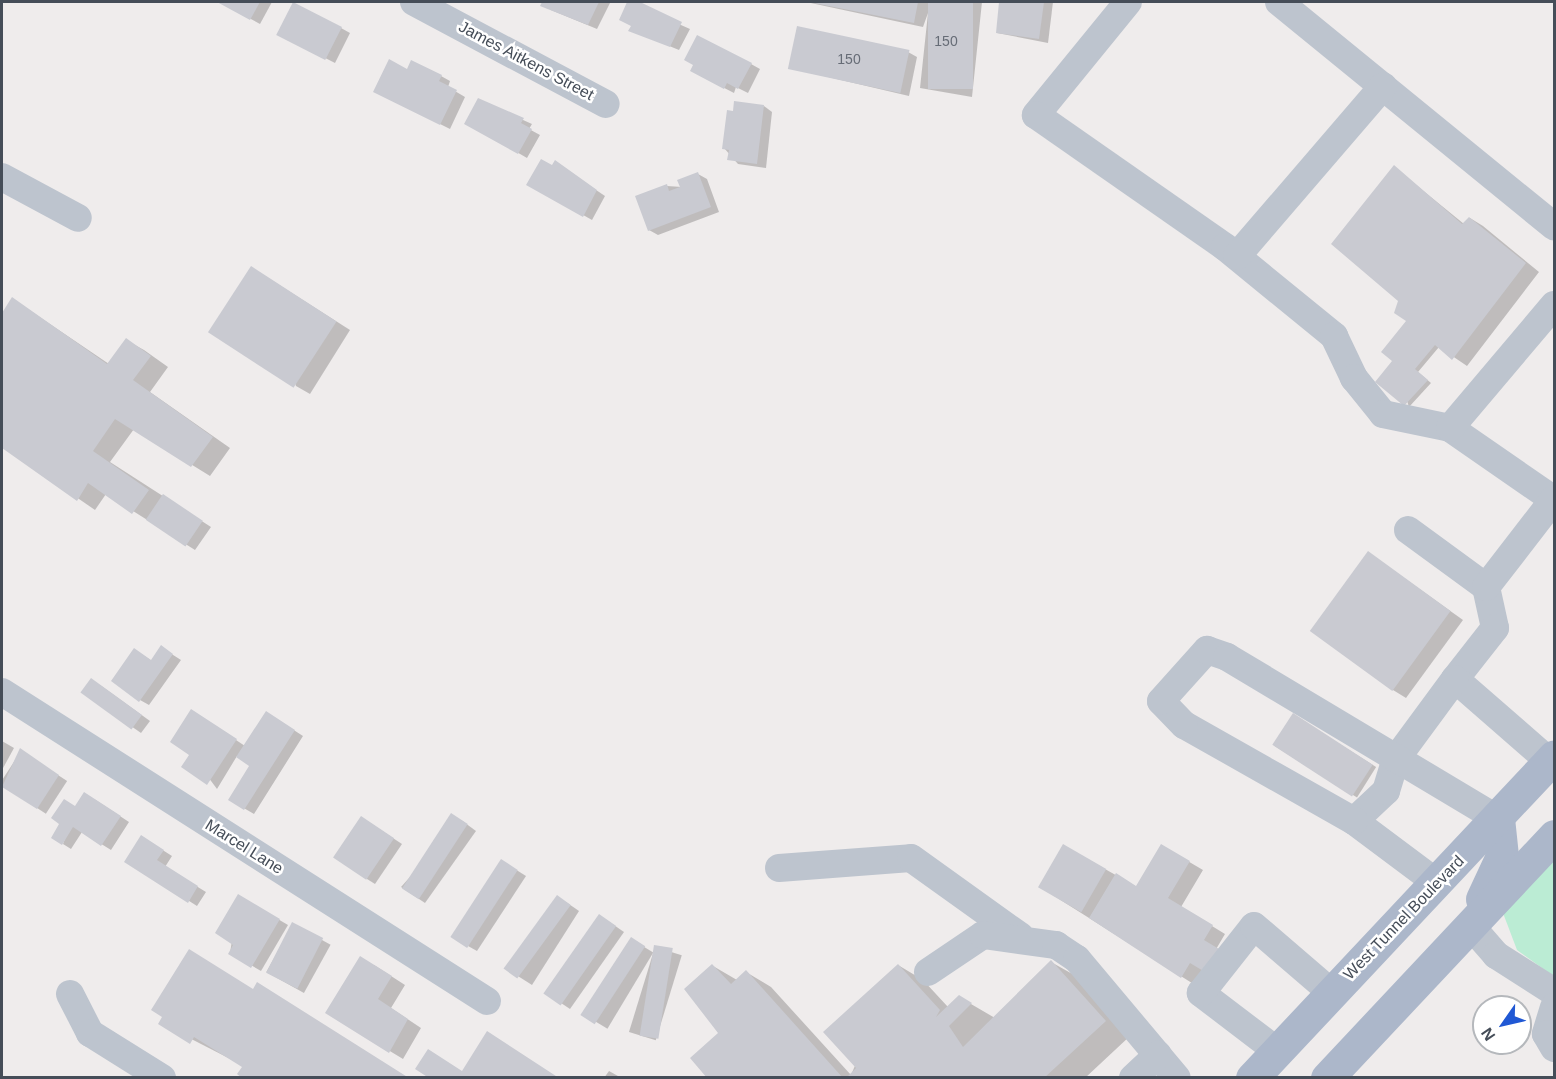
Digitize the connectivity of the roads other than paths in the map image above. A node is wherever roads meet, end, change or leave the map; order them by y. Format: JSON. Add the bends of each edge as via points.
{"nodes":[{"id":1,"x":414,"y":2,"type":"edge"},
{"id":2,"x":1128,"y":2,"type":"edge"},
{"id":3,"x":1279,"y":2,"type":"edge"},
{"id":4,"x":1383,"y":86,"type":"junction"},
{"id":5,"x":606,"y":104,"type":"dead end"},
{"id":6,"x":2,"y":177,"type":"edge"},
{"id":7,"x":78,"y":218,"type":"dead end"},
{"id":8,"x":1554,"y":224,"type":"edge"},
{"id":9,"x":1237,"y":256,"type":"junction"},
{"id":10,"x":1554,"y":305,"type":"edge"},
{"id":11,"x":1450,"y":428,"type":"junction"},
{"id":12,"x":1554,"y":500,"type":"edge"},
{"id":13,"x":1408,"y":530,"type":"dead end"},
{"id":14,"x":1486,"y":587,"type":"junction"},
{"id":15,"x":1455,"y":679,"type":"junction"},
{"id":16,"x":2,"y":692,"type":"edge"},
{"id":17,"x":1396,"y":759,"type":"junction"},
{"id":18,"x":1552,"y":759,"type":"edge"},
{"id":19,"x":1498,"y":819,"type":"junction"},
{"id":20,"x":1354,"y":821,"type":"junction"},
{"id":21,"x":1554,"y":836,"type":"edge"},
{"id":22,"x":779,"y":868,"type":"dead end"},
{"id":23,"x":1437,"y":883,"type":"junction"},
{"id":24,"x":1470,"y":925,"type":"junction"},
{"id":25,"x":1020,"y":936,"type":"junction"},
{"id":26,"x":928,"y":972,"type":"dead end"},
{"id":27,"x":1554,"y":992,"type":"edge"},
{"id":28,"x":1332,"y":993,"type":"junction"},
{"id":29,"x":70,"y":994,"type":"dead end"},
{"id":30,"x":487,"y":1001,"type":"dead end"},
{"id":31,"x":1554,"y":1007,"type":"edge"},
{"id":32,"x":1554,"y":1048,"type":"edge"},
{"id":33,"x":1277,"y":1051,"type":"junction"},
{"id":34,"x":1158,"y":1055,"type":"junction"},
{"id":35,"x":162,"y":1077,"type":"edge"},
{"id":36,"x":1133,"y":1077,"type":"edge"},
{"id":37,"x":1178,"y":1077,"type":"edge"},
{"id":38,"x":1252,"y":1077,"type":"edge"},
{"id":39,"x":1327,"y":1077,"type":"edge"}],
"edges":[{"from":1,"to":5,"type":"street","name":"James Aitkens Street"},
{"from":2,"to":9,"type":"street","via":[[1036,115]]},
{"from":3,"to":4,"type":"street"},
{"from":4,"to":8,"type":"street"},
{"from":4,"to":9,"type":"street"},
{"from":6,"to":7,"type":"street"},
{"from":9,"to":11,"type":"street","via":[[1334,336],[1354,378],[1383,414]]},
{"from":10,"to":11,"type":"street"},
{"from":11,"to":12,"type":"street"},
{"from":12,"to":14,"type":"street"},
{"from":13,"to":14,"type":"street"},
{"from":14,"to":15,"type":"street","via":[[1495,628]]},
{"from":15,"to":17,"type":"street"},
{"from":15,"to":18,"type":"street"},
{"from":16,"to":30,"type":"street","name":"Marcel Lane"},
{"from":17,"to":19,"type":"street"},
{"from":17,"to":20,"type":"street","via":[[1386,791]]},
{"from":17,"to":20,"type":"street","via":[[1206,650],[1161,701],[1184,725]]},
{"from":18,"to":19,"type":"main road","name":"West Tunnel Boulevard"},
{"from":19,"to":23,"type":"main road","name":"West Tunnel Boulevard"},
{"from":19,"to":24,"type":"main road","via":[[1502,856]]},
{"from":20,"to":23,"type":"street"},
{"from":21,"to":24,"type":"main road"},
{"from":22,"to":25,"type":"street","via":[[911,858]]},
{"from":23,"to":28,"type":"main road","name":"West Tunnel Boulevard"},
{"from":24,"to":27,"type":"street","via":[[1496,955]]},
{"from":24,"to":39,"type":"main road"},
{"from":25,"to":26,"type":"street","via":[[983,935]]},
{"from":25,"to":34,"type":"street","via":[[1056,945],[1077,959]]},
{"from":28,"to":33,"type":"main road","name":"West Tunnel Boulevard"},
{"from":28,"to":33,"type":"street","via":[[1254,926],[1201,993]]},
{"from":29,"to":35,"type":"street","via":[[90,1033]]},
{"from":31,"to":32,"type":"street","via":[[1546,1034]]},
{"from":33,"to":38,"type":"main road","name":"West Tunnel Boulevard"},
{"from":34,"to":36,"type":"street"},
{"from":34,"to":37,"type":"street"}]}
